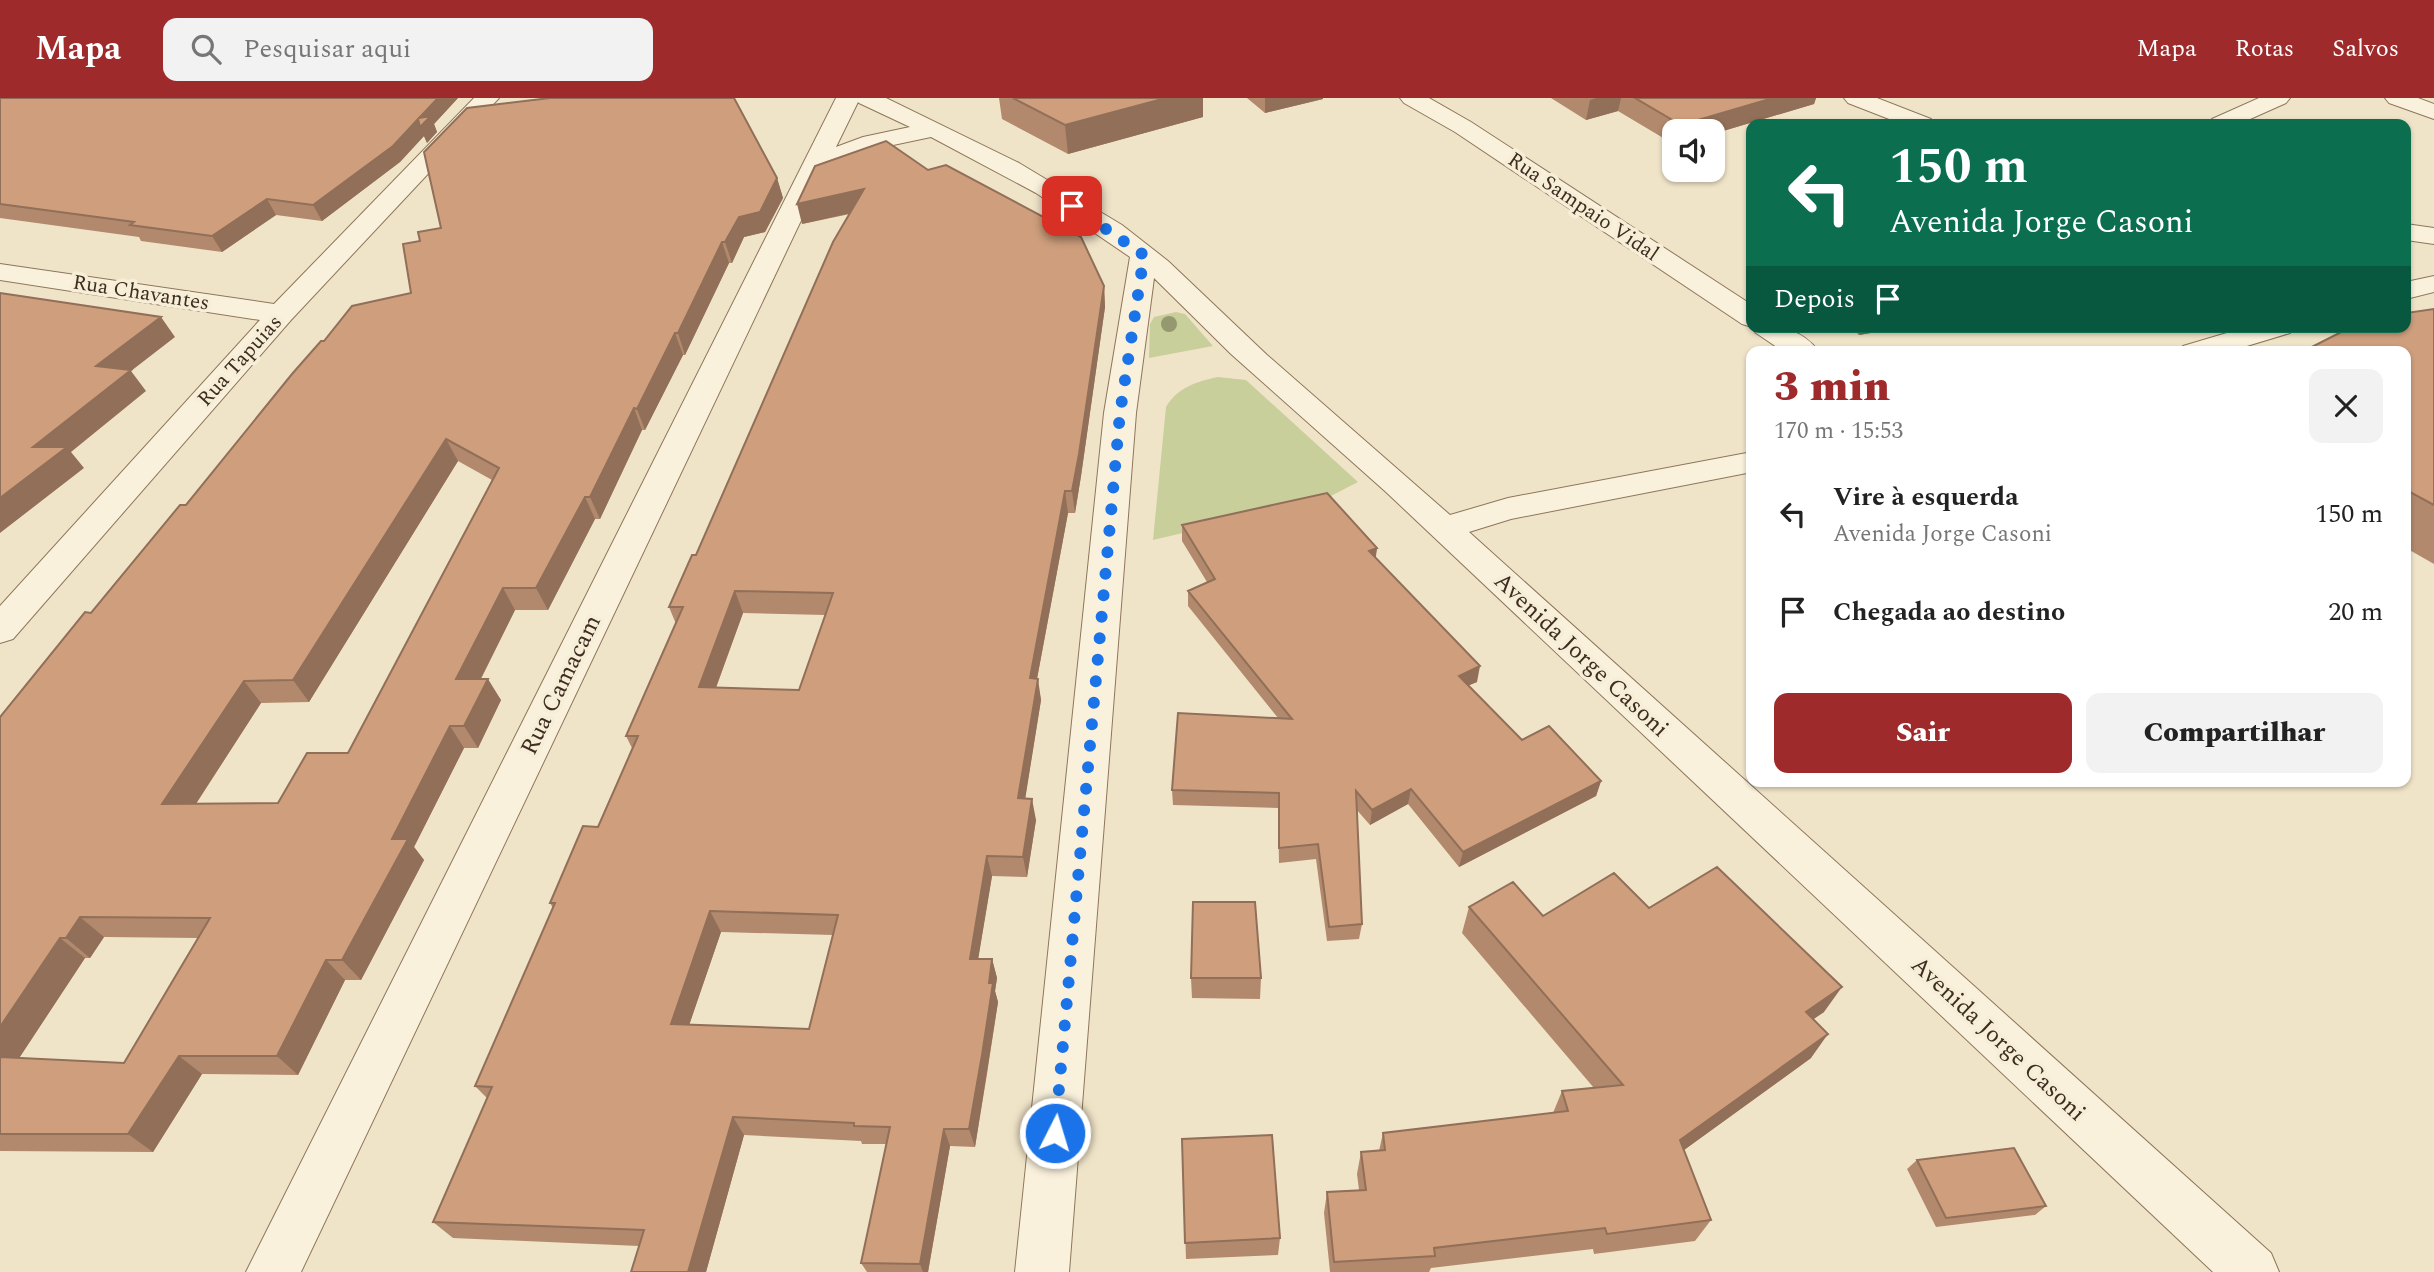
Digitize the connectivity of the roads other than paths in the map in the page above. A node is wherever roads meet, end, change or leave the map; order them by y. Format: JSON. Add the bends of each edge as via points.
{"nodes":[{"id":1,"x":487,"y":98,"type":"edge"},
{"id":2,"x":848,"y":98,"type":"edge"},
{"id":3,"x":867,"y":98,"type":"edge"},
{"id":4,"x":1412,"y":98,"type":"edge"},
{"id":5,"x":2278,"y":98,"type":"edge"},
{"id":6,"x":2397,"y":98,"type":"edge"},
{"id":7,"x":1869,"y":100,"type":"edge"},
{"id":8,"x":2434,"y":112,"type":"edge"},
{"id":9,"x":1912,"y":119,"type":"edge"},
{"id":10,"x":2231,"y":119,"type":"edge"},
{"id":11,"x":934,"y":129,"type":"junction"},
{"id":12,"x":817,"y":163,"type":"junction"},
{"id":13,"x":2411,"y":233,"type":"edge"},
{"id":14,"x":2434,"y":236,"type":"edge"},
{"id":15,"x":1144,"y":255,"type":"junction"},
{"id":16,"x":0,"y":272,"type":"edge"},
{"id":17,"x":2434,"y":284,"type":"edge"},
{"id":18,"x":2411,"y":291,"type":"edge"},
{"id":19,"x":281,"y":314,"type":"junction"},
{"id":20,"x":1746,"y":314,"type":"edge"},
{"id":21,"x":1775,"y":333,"type":"edge"},
{"id":22,"x":2259,"y":333,"type":"edge"},
{"id":23,"x":1795,"y":346,"type":"edge"},
{"id":24,"x":2215,"y":346,"type":"edge"},
{"id":25,"x":1746,"y":463,"type":"edge"},
{"id":26,"x":1443,"y":528,"type":"junction"},
{"id":27,"x":0,"y":630,"type":"edge"},
{"id":28,"x":273,"y":1272,"type":"edge"},
{"id":29,"x":1042,"y":1272,"type":"edge"},
{"id":30,"x":2252,"y":1272,"type":"edge"}],
"edges":[{"from":1,"to":19,"type":"street","name":"Rua Tapuias"},
{"from":2,"to":12,"type":"street","name":"Rua Camacam"},
{"from":3,"to":11,"type":"street","name":"Avenida Jorge Casoni"},
{"from":4,"to":20,"type":"street","name":"Rua Sampaio Vidal"},
{"from":5,"to":10,"type":"street"},
{"from":6,"to":8,"type":"street"},
{"from":7,"to":9,"type":"street"},
{"from":11,"to":12,"type":"street","via":[[872,142]]},
{"from":11,"to":15,"type":"street","name":"Avenida Jorge Casoni","via":[[990,156]]},
{"from":12,"to":28,"type":"street","name":"Rua Camacam"},
{"from":13,"to":14,"type":"street"},
{"from":15,"to":26,"type":"street","name":"Avenida Jorge Casoni","via":[[1257,361],[1393,477]]},
{"from":15,"to":29,"type":"street","via":[[1120,413]]},
{"from":16,"to":19,"type":"street","name":"Rua Chavantes"},
{"from":17,"to":18,"type":"street"},
{"from":19,"to":27,"type":"street","name":"Rua Tapuias"},
{"from":21,"to":23,"type":"street"},
{"from":22,"to":24,"type":"street"},
{"from":25,"to":26,"type":"street","via":[[1508,509]]},
{"from":26,"to":30,"type":"street","name":"Avenida Jorge Casoni"}]}
